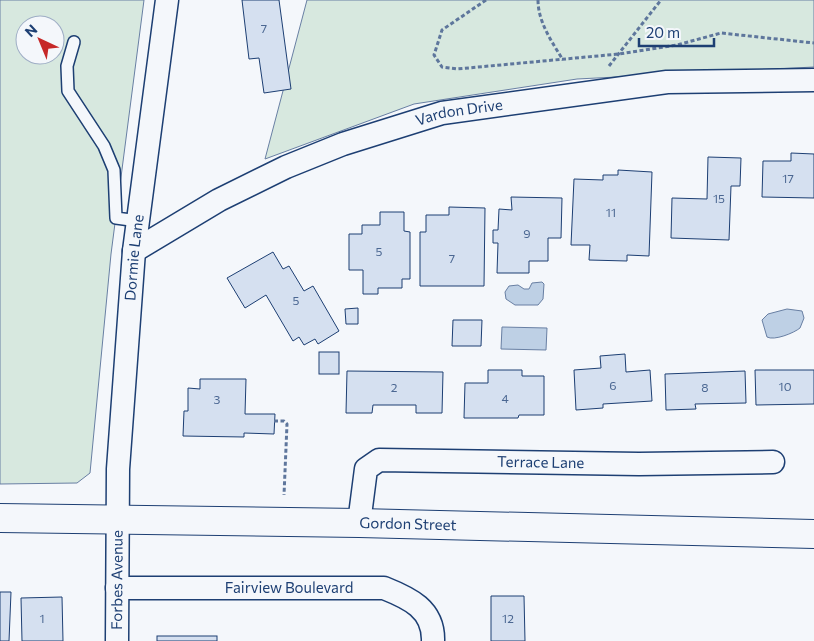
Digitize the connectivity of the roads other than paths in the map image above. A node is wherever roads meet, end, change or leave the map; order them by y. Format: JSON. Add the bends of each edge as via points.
{"nodes":[{"id":1,"x":167,"y":0,"type":"edge"},
{"id":2,"x":74,"y":42,"type":"dead end"},
{"id":3,"x":814,"y":80,"type":"edge"},
{"id":4,"x":138,"y":221,"type":"junction"},
{"id":5,"x":134,"y":251,"type":"junction"},
{"id":6,"x":773,"y":462,"type":"dead end"},
{"id":7,"x":0,"y":518,"type":"edge"},
{"id":8,"x":118,"y":518,"type":"junction"},
{"id":9,"x":359,"y":523,"type":"junction"},
{"id":10,"x":814,"y":534,"type":"edge"},
{"id":11,"x":117,"y":588,"type":"junction"},
{"id":12,"x":117,"y":641,"type":"edge"},
{"id":13,"x":433,"y":641,"type":"edge"}],
"edges":[{"from":1,"to":4,"type":"street","name":"Dormie Lane"},
{"from":2,"to":4,"type":"lane","via":[[67,66],[68,91],[104,146],[114,170],[116,218]]},
{"from":3,"to":5,"type":"street","name":"Vardon Drive","via":[[667,82],[442,113],[343,144],[286,167],[219,200]]},
{"from":4,"to":5,"type":"street","name":"Dormie Lane"},
{"from":5,"to":8,"type":"street","name":"Dormie Lane","via":[[118,469]]},
{"from":6,"to":9,"type":"street","name":"Terrace Lane","via":[[639,464],[379,460],[366,470]]},
{"from":7,"to":8,"type":"main road","name":"Gordon Street"},
{"from":8,"to":9,"type":"main road","name":"Gordon Street"},
{"from":8,"to":11,"type":"street","name":"Forbes Avenue"},
{"from":9,"to":10,"type":"main road","name":"Gordon Street"},
{"from":11,"to":12,"type":"street","name":"Forbes Avenue"},
{"from":11,"to":13,"type":"street","name":"Fairview Boulevard","via":[[384,588],[412,600],[428,618]]}]}
